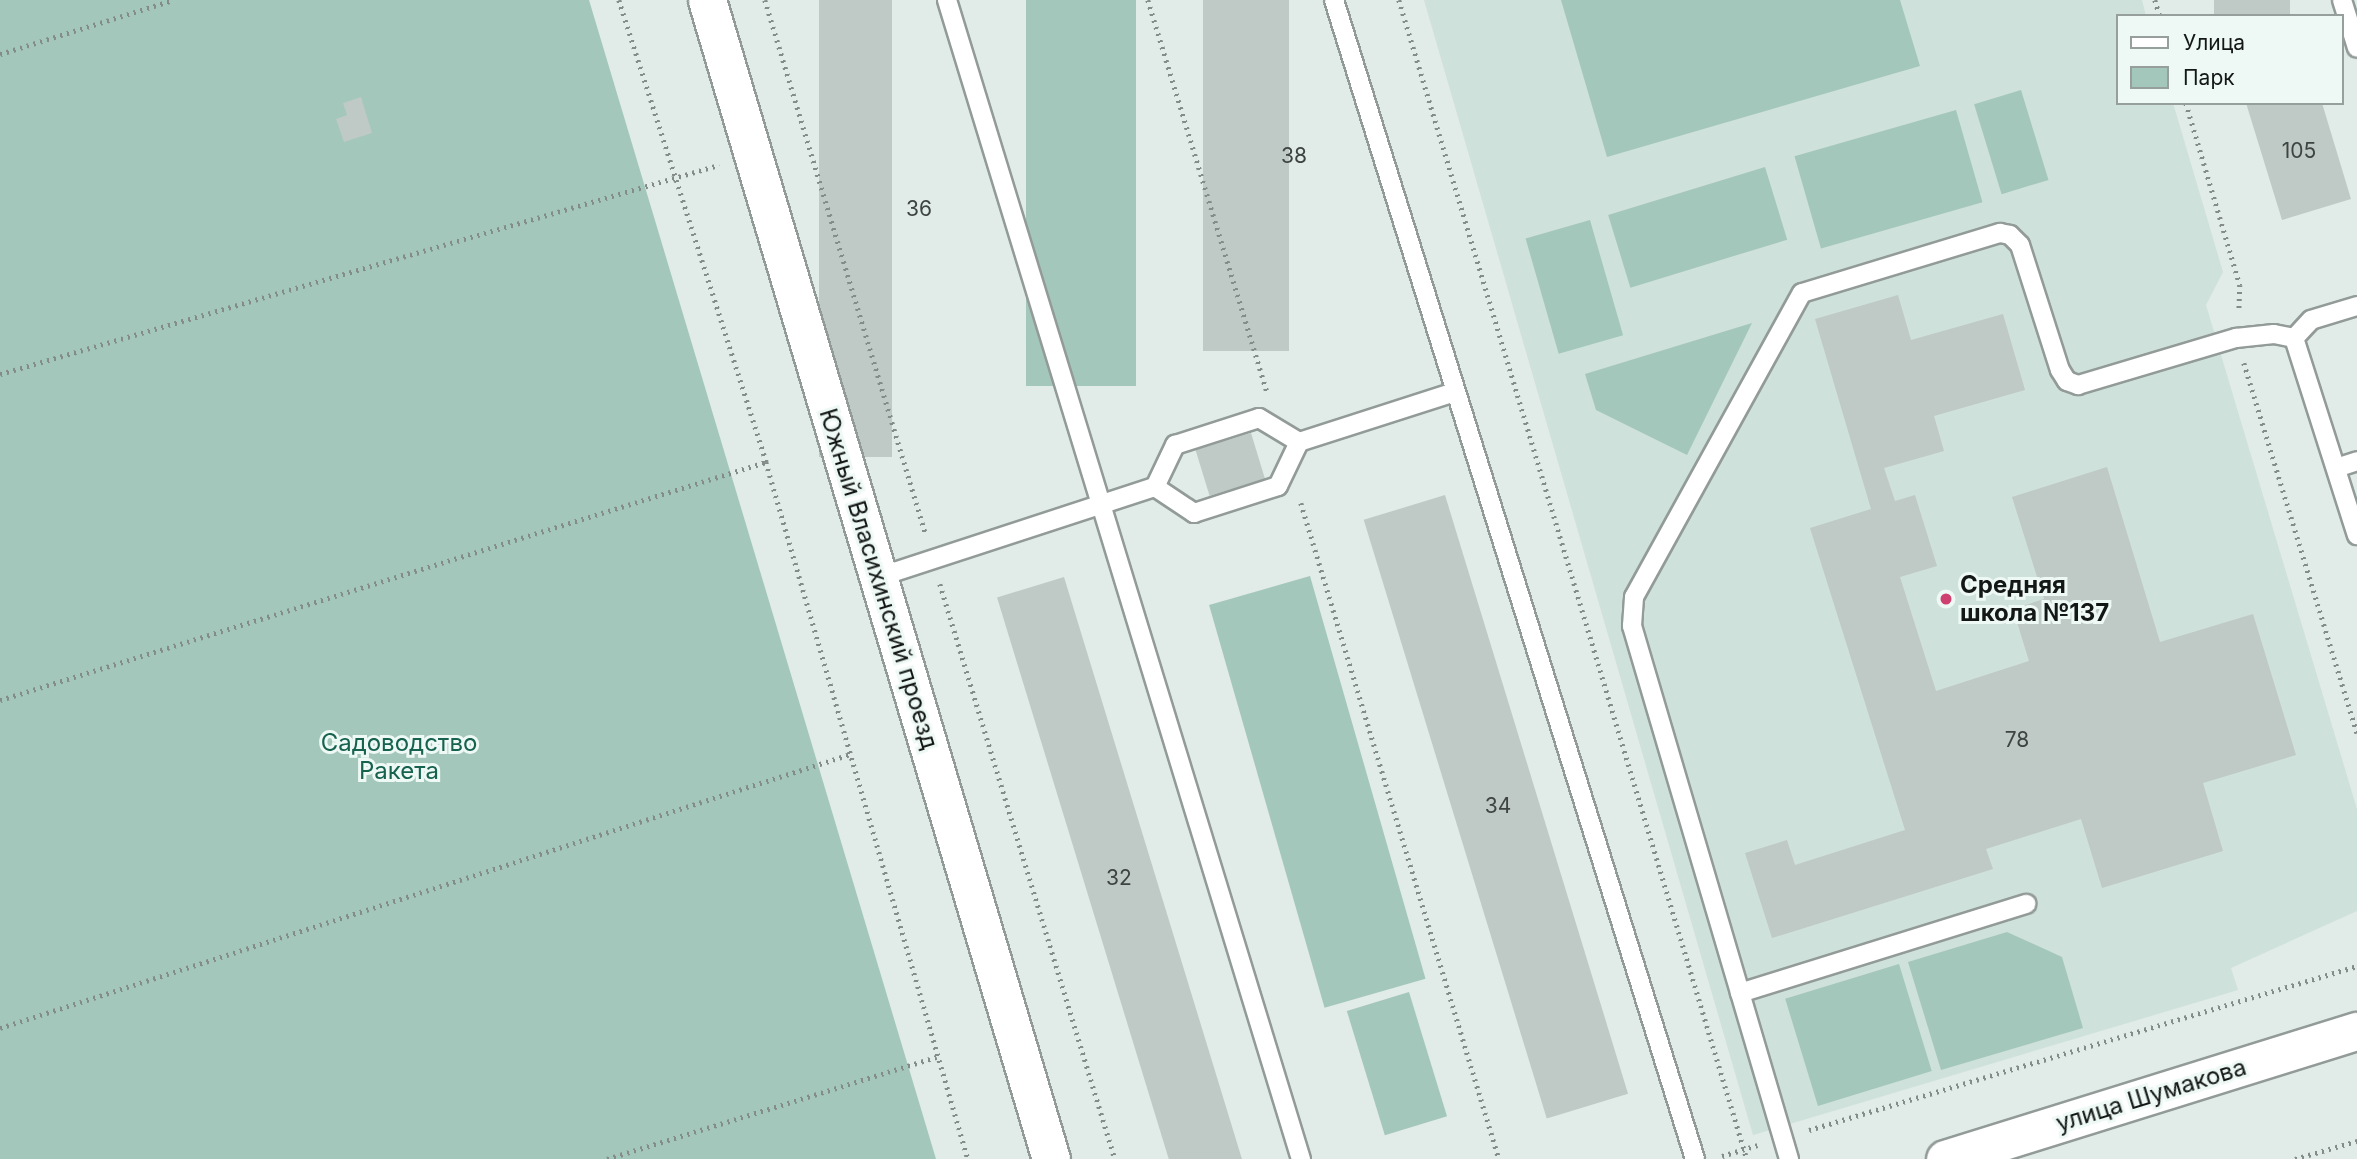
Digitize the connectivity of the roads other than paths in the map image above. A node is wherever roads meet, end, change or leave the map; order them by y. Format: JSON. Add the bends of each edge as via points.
{"nodes":[{"id":1,"x":707,"y":0,"type":"edge"},
{"id":2,"x":947,"y":0,"type":"edge"},
{"id":3,"x":1334,"y":0,"type":"edge"},
{"id":4,"x":2342,"y":0,"type":"edge"},
{"id":5,"x":2357,"y":48,"type":"edge"},
{"id":6,"x":2357,"y":306,"type":"edge"},
{"id":7,"x":2294,"y":338,"type":"junction"},
{"id":8,"x":1455,"y":392,"type":"junction"},
{"id":9,"x":1298,"y":442,"type":"junction"},
{"id":10,"x":2357,"y":461,"type":"edge"},
{"id":11,"x":2336,"y":468,"type":"junction"},
{"id":12,"x":1155,"y":487,"type":"junction"},
{"id":13,"x":1100,"y":504,"type":"junction"},
{"id":14,"x":2357,"y":535,"type":"edge"},
{"id":15,"x":879,"y":577,"type":"junction"},
{"id":16,"x":2026,"y":904,"type":"dead end"},
{"id":17,"x":1740,"y":993,"type":"junction"},
{"id":18,"x":2357,"y":1031,"type":"edge"},
{"id":19,"x":1051,"y":1159,"type":"edge"},
{"id":20,"x":1301,"y":1159,"type":"edge"},
{"id":21,"x":1695,"y":1159,"type":"edge"},
{"id":22,"x":1789,"y":1159,"type":"edge"},
{"id":23,"x":1945,"y":1159,"type":"edge"}],
"edges":[{"from":1,"to":15,"type":"street","name":"Южный Власихинский проезд"},
{"from":2,"to":13,"type":"lane"},
{"from":3,"to":8,"type":"lane"},
{"from":4,"to":5,"type":"lane"},
{"from":6,"to":7,"type":"lane","via":[[2311,320]]},
{"from":7,"to":11,"type":"lane"},
{"from":7,"to":17,"type":"lane","via":[[2274,334],[2236,338],[2078,385],[2067,381],[2020,245],[2000,233],[1802,293],[1634,597],[1632,626]]},
{"from":8,"to":9,"type":"lane"},
{"from":8,"to":21,"type":"lane"},
{"from":9,"to":12,"type":"lane","via":[[1259,418],[1175,445]]},
{"from":9,"to":12,"type":"lane","via":[[1278,486],[1194,513]]},
{"from":10,"to":11,"type":"lane"},
{"from":11,"to":14,"type":"lane"},
{"from":12,"to":13,"type":"lane"},
{"from":13,"to":15,"type":"lane"},
{"from":13,"to":20,"type":"lane"},
{"from":15,"to":19,"type":"street","name":"Южный Власихинский проезд"},
{"from":16,"to":17,"type":"lane"},
{"from":17,"to":22,"type":"lane"},
{"from":18,"to":23,"type":"street","name":"улица Шумакова"}]}
